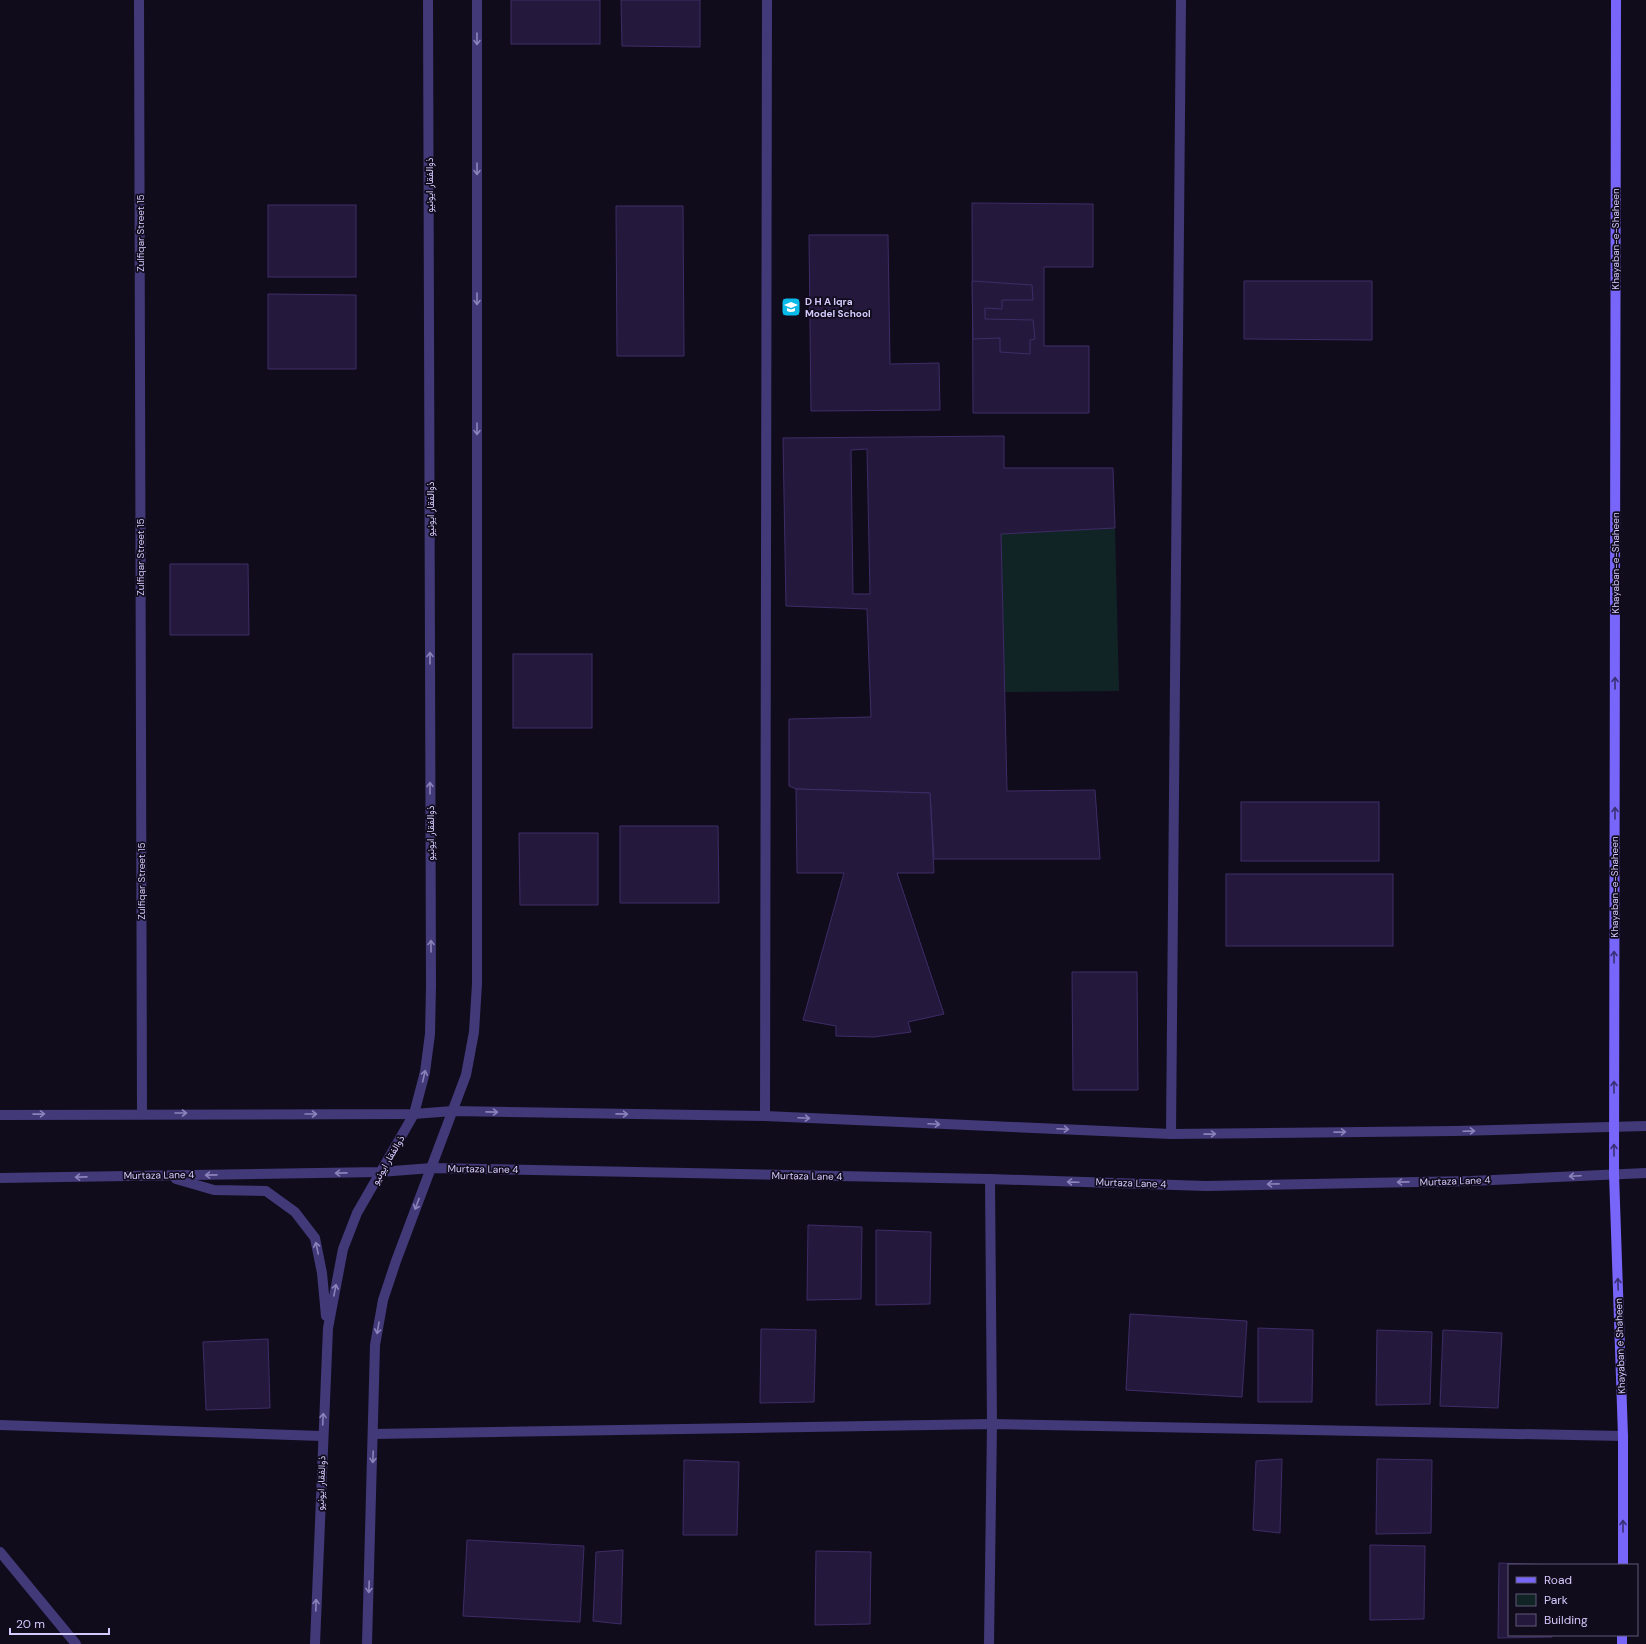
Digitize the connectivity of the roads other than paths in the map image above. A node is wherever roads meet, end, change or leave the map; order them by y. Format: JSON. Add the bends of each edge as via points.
{"nodes":[{"id":1,"x":139,"y":0,"type":"edge"},
{"id":2,"x":428,"y":0,"type":"edge"},
{"id":3,"x":477,"y":0,"type":"edge"},
{"id":4,"x":767,"y":0,"type":"edge"},
{"id":5,"x":1181,"y":0,"type":"edge"},
{"id":6,"x":1616,"y":0,"type":"edge"},
{"id":7,"x":453,"y":1111,"type":"junction"},
{"id":8,"x":142,"y":1113,"type":"junction"},
{"id":9,"x":414,"y":1114,"type":"junction"},
{"id":10,"x":0,"y":1115,"type":"edge"},
{"id":11,"x":765,"y":1116,"type":"junction"},
{"id":12,"x":1614,"y":1126,"type":"junction"},
{"id":13,"x":1646,"y":1126,"type":"edge"},
{"id":14,"x":1170,"y":1134,"type":"junction"},
{"id":15,"x":432,"y":1168,"type":"junction"},
{"id":16,"x":380,"y":1172,"type":"junction"},
{"id":17,"x":1646,"y":1173,"type":"edge"},
{"id":18,"x":1614,"y":1174,"type":"junction"},
{"id":19,"x":164,"y":1175,"type":"junction"},
{"id":20,"x":0,"y":1178,"type":"edge"},
{"id":21,"x":990,"y":1179,"type":"junction"},
{"id":22,"x":328,"y":1328,"type":"junction"},
{"id":23,"x":992,"y":1424,"type":"junction"},
{"id":24,"x":0,"y":1425,"type":"edge"},
{"id":25,"x":374,"y":1434,"type":"junction"},
{"id":26,"x":322,"y":1436,"type":"junction"},
{"id":27,"x":1623,"y":1436,"type":"junction"},
{"id":28,"x":0,"y":1552,"type":"edge"},
{"id":29,"x":1623,"y":1564,"type":"edge"},
{"id":30,"x":76,"y":1644,"type":"edge"},
{"id":31,"x":315,"y":1644,"type":"edge"},
{"id":32,"x":367,"y":1644,"type":"edge"},
{"id":33,"x":989,"y":1644,"type":"edge"}],
"edges":[{"from":1,"to":8,"type":"street","name":"Zulfiqar Street 15"},
{"from":9,"to":2,"type":"street","name":"ذوالفقار ایونیو","one_way":true,"via":[[425,1072],[430,1034],[431,994]]},
{"from":3,"to":7,"type":"street","one_way":true,"via":[[477,984],[474,1032],[466,1075]]},
{"from":4,"to":11,"type":"street"},
{"from":5,"to":14,"type":"street"},
{"from":12,"to":6,"type":"main road","name":"Khayaban-e-Shaheen","one_way":true},
{"from":7,"to":9,"type":"street"},
{"from":7,"to":11,"type":"street","one_way":true},
{"from":7,"to":15,"type":"street"},
{"from":8,"to":9,"type":"street","one_way":true},
{"from":10,"to":8,"type":"street","one_way":true},
{"from":9,"to":16,"type":"street","name":"ذوالفقار ایونیو"},
{"from":11,"to":14,"type":"street","one_way":true},
{"from":12,"to":13,"type":"street"},
{"from":14,"to":12,"type":"street","one_way":true,"via":[[1455,1131]]},
{"from":18,"to":12,"type":"main road","name":"Khayaban e Shaheen","one_way":true},
{"from":15,"to":16,"type":"street","name":"Murtaza Lane 4"},
{"from":15,"to":21,"type":"street","name":"Murtaza Lane 4"},
{"from":15,"to":25,"type":"street","one_way":true,"via":[[383,1300],[375,1345]]},
{"from":16,"to":19,"type":"street","name":"Murtaza Lane 4","one_way":true},
{"from":22,"to":16,"type":"street","name":"ذوالفقار ایونیو","one_way":true,"via":[[343,1249],[357,1213]]},
{"from":17,"to":18,"type":"street","name":"Murtaza Lane 4"},
{"from":18,"to":21,"type":"street","name":"Murtaza Lane 4","one_way":true,"via":[[1471,1181],[1206,1186]]},
{"from":27,"to":18,"type":"main road","name":"Khayaban e Shaheen","one_way":true},
{"from":19,"to":20,"type":"street","name":"Murtaza Lane 4","one_way":true},
{"from":22,"to":19,"type":"street","one_way":true,"via":[[315,1238],[296,1212],[266,1191],[214,1190]]},
{"from":21,"to":23,"type":"street"},
{"from":26,"to":22,"type":"street","name":"ذوالفقار ایونیو","one_way":true},
{"from":23,"to":25,"type":"street"},
{"from":23,"to":27,"type":"street"},
{"from":23,"to":33,"type":"street"},
{"from":24,"to":26,"type":"street"},
{"from":25,"to":32,"type":"street","one_way":true},
{"from":31,"to":26,"type":"street","name":"ذوالفقار ایونیو","one_way":true},
{"from":29,"to":27,"type":"main road","name":"Khayaban e Shaheen","one_way":true},
{"from":28,"to":30,"type":"street"}]}
